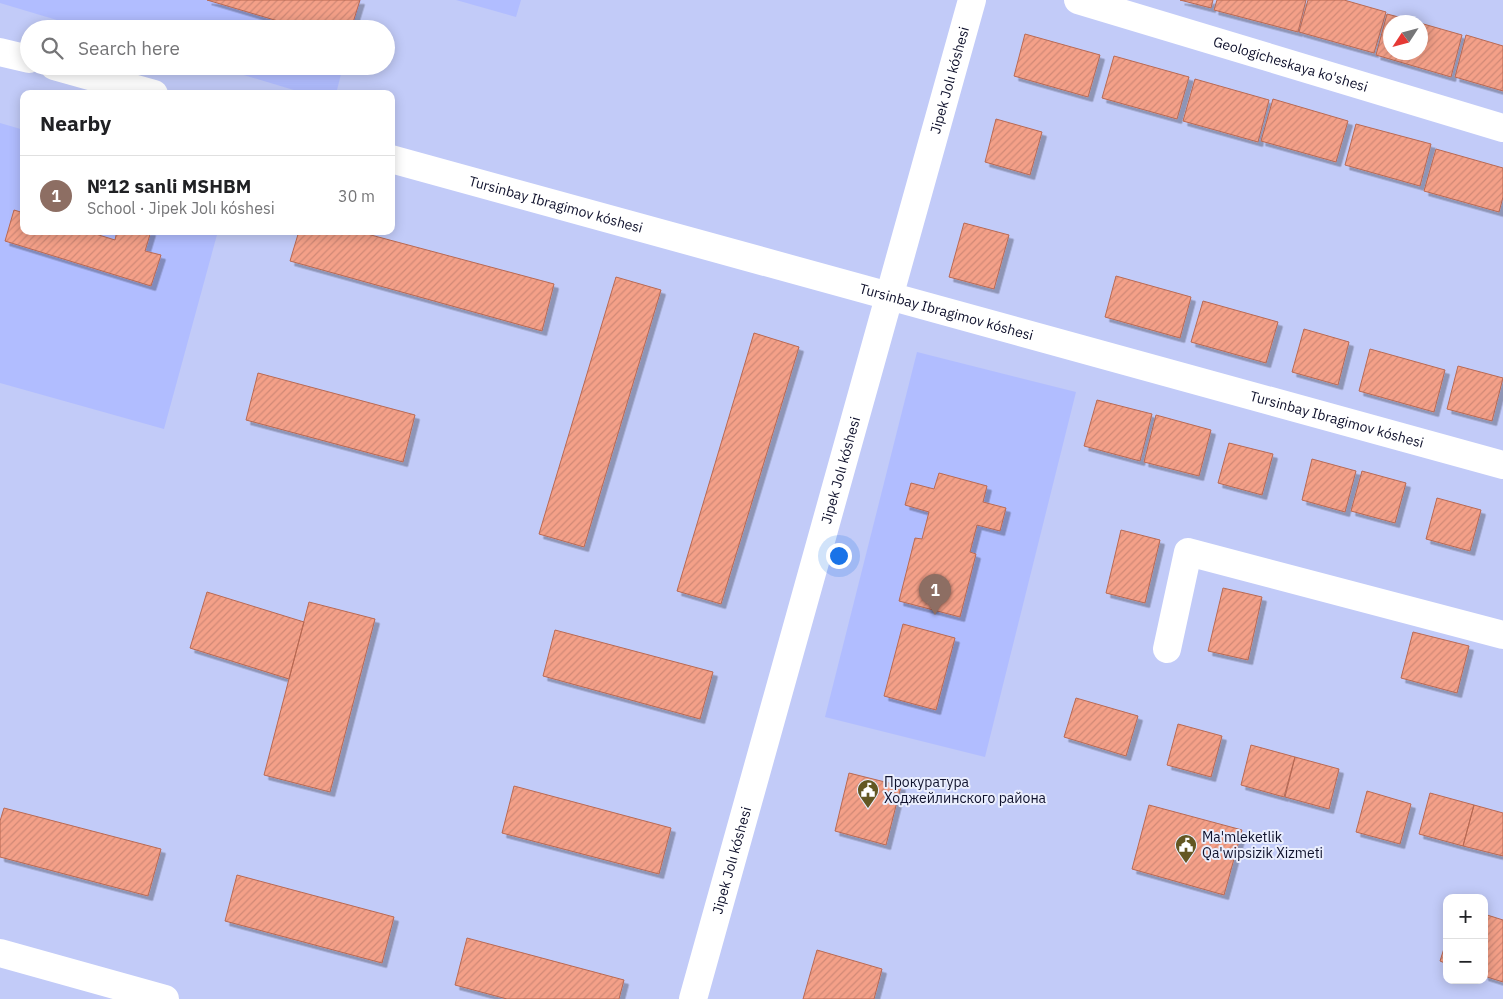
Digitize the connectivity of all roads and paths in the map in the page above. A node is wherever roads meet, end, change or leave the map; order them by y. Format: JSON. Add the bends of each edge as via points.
{"nodes":[{"id":1,"x":972,"y":0,"type":"edge"},
{"id":2,"x":1078,"y":0,"type":"edge"},
{"id":3,"x":0,"y":52,"type":"edge"},
{"id":4,"x":20,"y":57,"type":"edge"},
{"id":5,"x":86,"y":75,"type":"edge"},
{"id":6,"x":140,"y":90,"type":"edge"},
{"id":7,"x":1503,"y":128,"type":"edge"},
{"id":8,"x":395,"y":160,"type":"edge"},
{"id":9,"x":890,"y":295,"type":"junction"},
{"id":10,"x":1503,"y":465,"type":"edge"},
{"id":11,"x":1503,"y":635,"type":"edge"},
{"id":12,"x":1168,"y":649,"type":"dead end"},
{"id":13,"x":0,"y":953,"type":"edge"},
{"id":14,"x":165,"y":999,"type":"edge"},
{"id":15,"x":693,"y":999,"type":"edge"}],
"edges":[{"from":1,"to":9,"type":"street","name":"Jipek Jolı kóshesi"},
{"from":2,"to":7,"type":"street","name":"Geologicheskaya ko'shesi"},
{"from":3,"to":4,"type":"street"},
{"from":5,"to":6,"type":"street"},
{"from":8,"to":9,"type":"street","name":"Tursinbay Ibragimov kóshesi"},
{"from":9,"to":10,"type":"street","name":"Tursinbay Ibragimov kóshesi"},
{"from":9,"to":15,"type":"street","name":"Jipek Jolı kóshesi"},
{"from":11,"to":12,"type":"street","via":[[1188,552]]},
{"from":13,"to":14,"type":"street"}]}
